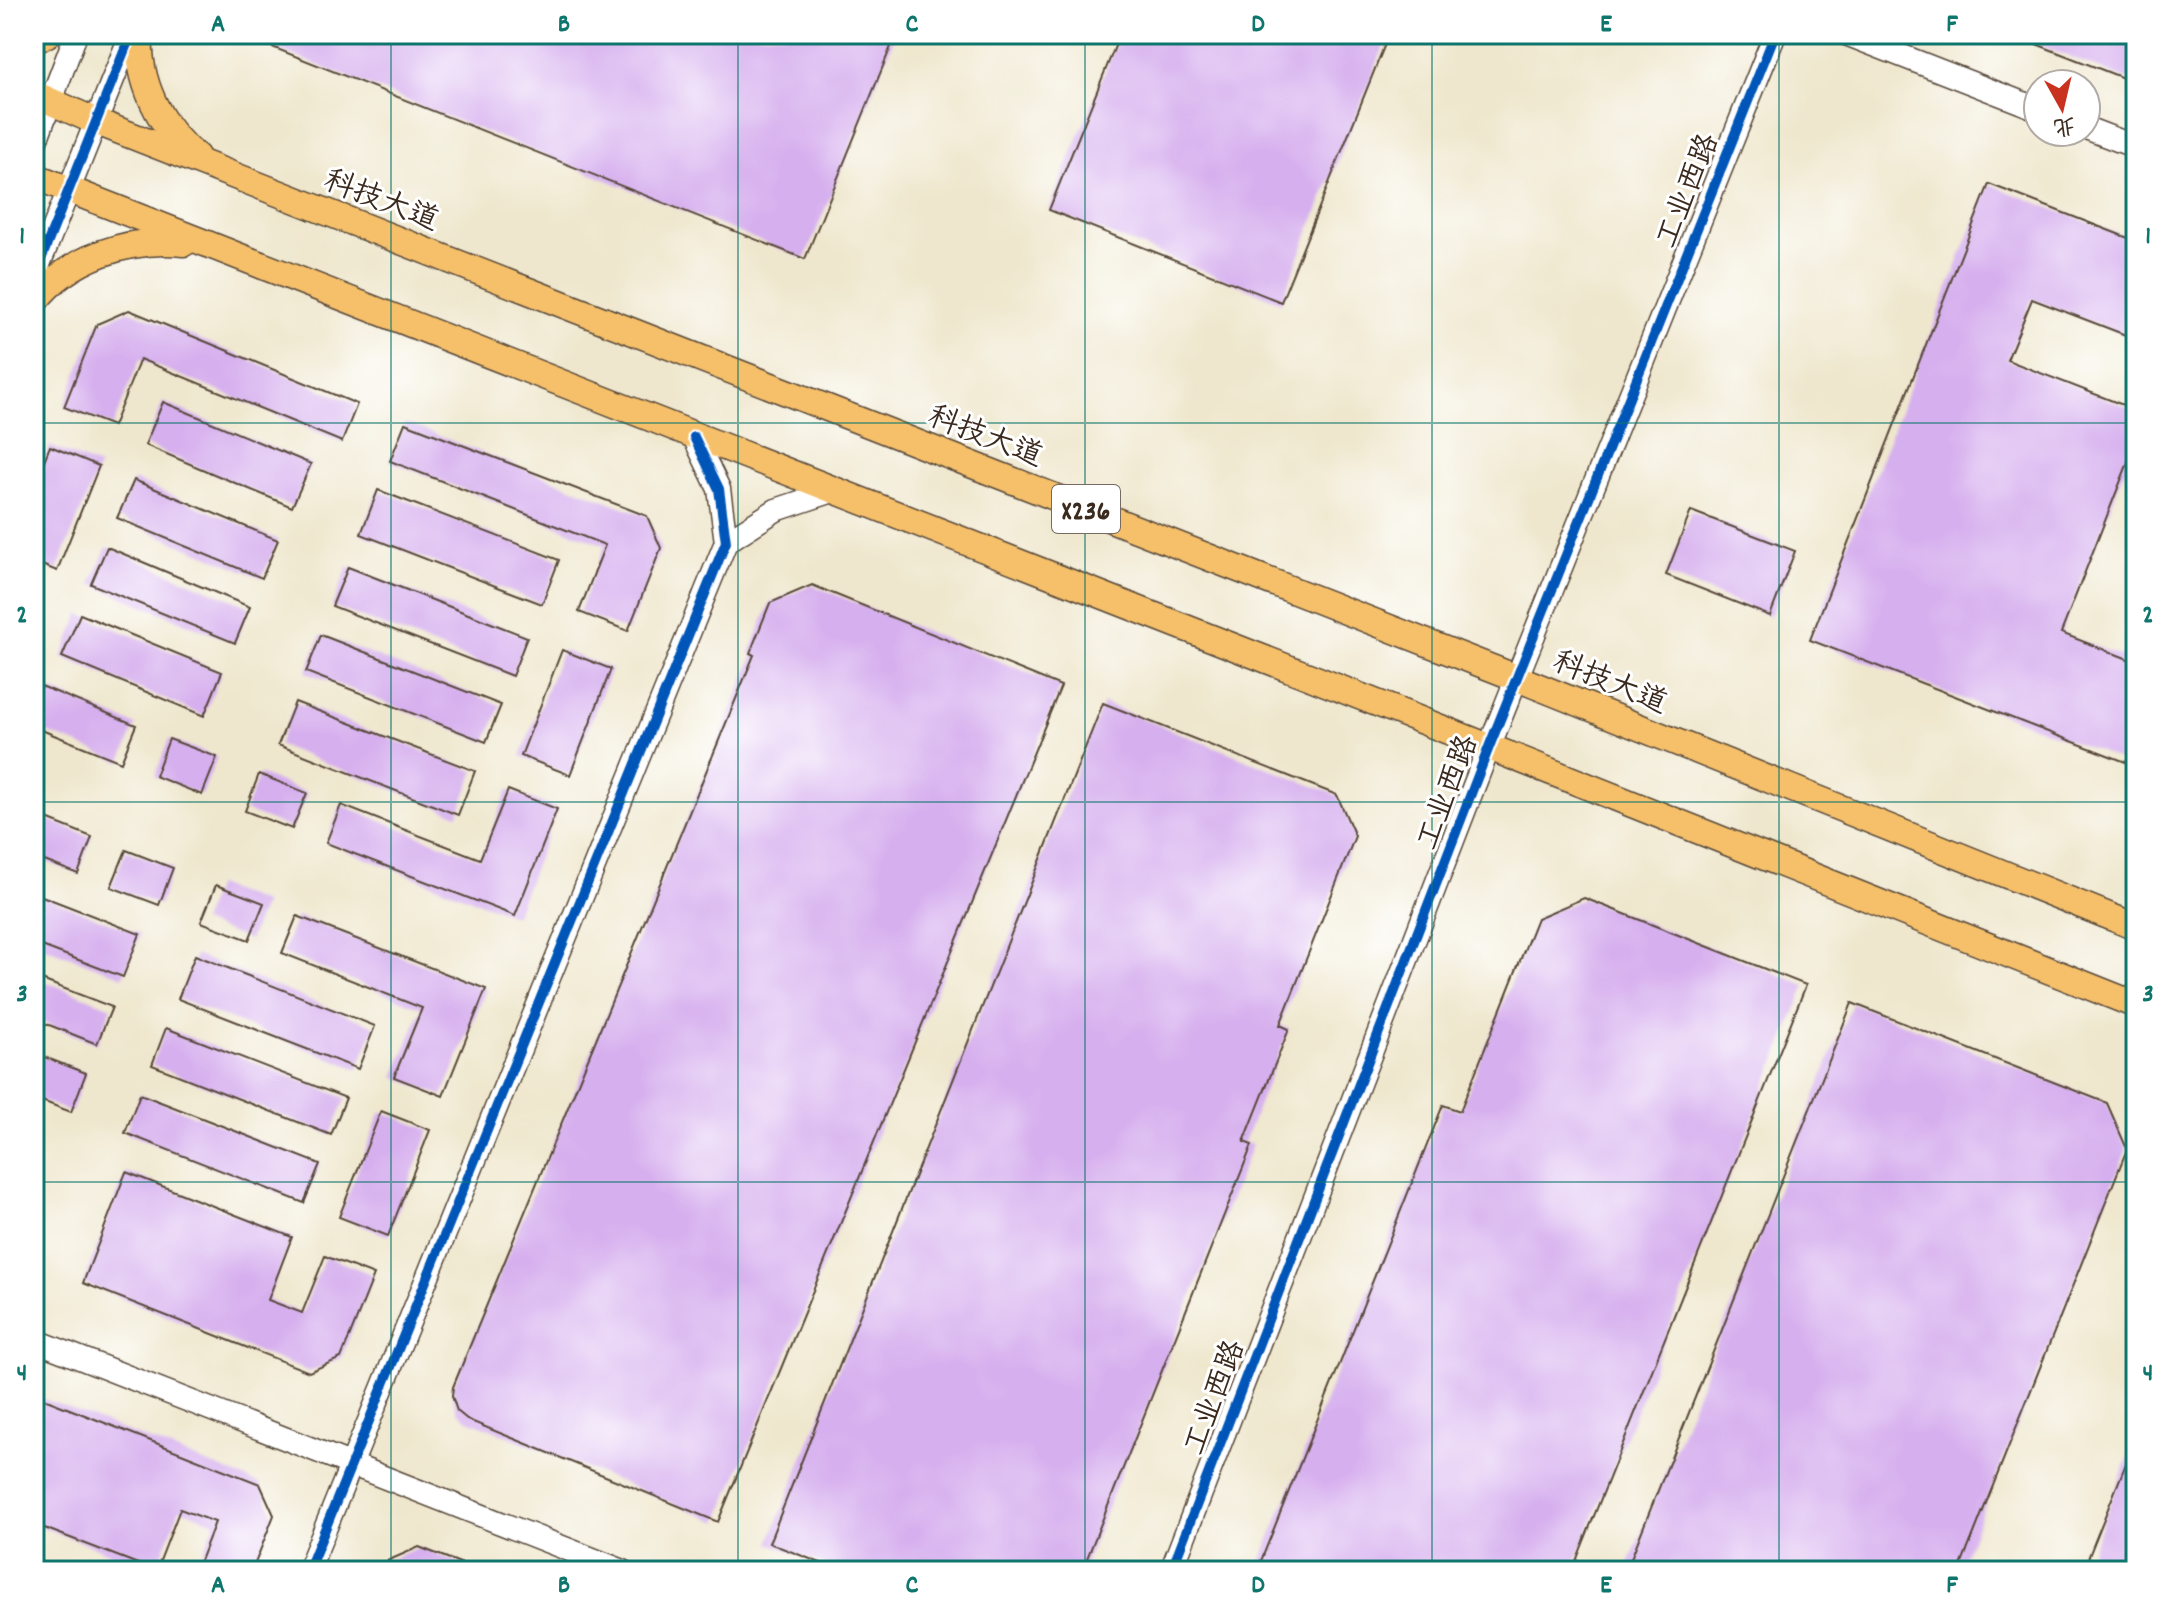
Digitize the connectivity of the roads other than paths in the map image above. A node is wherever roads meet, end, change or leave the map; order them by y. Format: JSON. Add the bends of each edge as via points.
{"nodes":[{"id":1,"x":47,"y":34,"type":"edge"},
{"id":2,"x":76,"y":34,"type":"edge"},
{"id":3,"x":131,"y":34,"type":"edge"},
{"id":4,"x":140,"y":34,"type":"edge"},
{"id":5,"x":1775,"y":34,"type":"edge"},
{"id":6,"x":1846,"y":34,"type":"edge"},
{"id":7,"x":34,"y":41,"type":"edge"},
{"id":8,"x":42,"y":98,"type":"edge"},
{"id":9,"x":2022,"y":103,"type":"edge"},
{"id":10,"x":97,"y":122,"type":"junction"},
{"id":11,"x":2102,"y":134,"type":"edge"},
{"id":12,"x":34,"y":146,"type":"edge"},
{"id":13,"x":2136,"y":147,"type":"edge"},
{"id":14,"x":212,"y":167,"type":"junction"},
{"id":15,"x":34,"y":176,"type":"edge"},
{"id":16,"x":69,"y":191,"type":"junction"},
{"id":17,"x":227,"y":253,"type":"junction"},
{"id":18,"x":34,"y":277,"type":"edge"},
{"id":19,"x":34,"y":302,"type":"edge"},
{"id":20,"x":694,"y":437,"type":"junction"},
{"id":21,"x":833,"y":491,"type":"junction"},
{"id":22,"x":726,"y":542,"type":"junction"},
{"id":23,"x":1517,"y":678,"type":"junction"},
{"id":24,"x":1489,"y":747,"type":"junction"},
{"id":25,"x":2136,"y":927,"type":"edge"},
{"id":26,"x":2136,"y":1005,"type":"edge"},
{"id":27,"x":34,"y":1340,"type":"edge"},
{"id":28,"x":351,"y":1465,"type":"junction"},
{"id":29,"x":308,"y":1571,"type":"edge"},
{"id":30,"x":623,"y":1571,"type":"edge"},
{"id":31,"x":1171,"y":1571,"type":"edge"}],
"edges":[{"from":1,"to":7,"type":"main road"},
{"from":2,"to":8,"type":"street"},
{"from":3,"to":10,"type":"street"},
{"from":4,"to":14,"type":"main road","via":[[142,69],[160,115],[192,153]]},
{"from":5,"to":23,"type":"street","name":"工业西路"},
{"from":6,"to":9,"type":"street"},
{"from":8,"to":10,"type":"main road","name":"科技大道","number":"X236"},
{"from":8,"to":12,"type":"street"},
{"from":10,"to":14,"type":"main road","name":"科技大道","number":"X236"},
{"from":10,"to":16,"type":"street"},
{"from":11,"to":13,"type":"street"},
{"from":14,"to":23,"type":"main road","name":"科技大道","number":"X236"},
{"from":15,"to":16,"type":"main road","number":"X236"},
{"from":16,"to":17,"type":"main road","number":"X236"},
{"from":16,"to":18,"type":"street"},
{"from":17,"to":19,"type":"main road","via":[[170,242],[112,249],[61,276]]},
{"from":17,"to":20,"type":"main road","number":"X236"},
{"from":20,"to":21,"type":"main road","number":"X236"},
{"from":20,"to":22,"type":"street","via":[[719,489]]},
{"from":21,"to":22,"type":"street","via":[[776,510]]},
{"from":21,"to":24,"type":"main road","number":"X236"},
{"from":22,"to":28,"type":"street"},
{"from":23,"to":24,"type":"street","name":"工业西路"},
{"from":23,"to":25,"type":"main road","name":"科技大道","number":"X236"},
{"from":24,"to":26,"type":"main road","number":"X236"},
{"from":24,"to":31,"type":"street","name":"工业西路"},
{"from":27,"to":28,"type":"street"},
{"from":28,"to":29,"type":"street"},
{"from":28,"to":30,"type":"street"}]}
